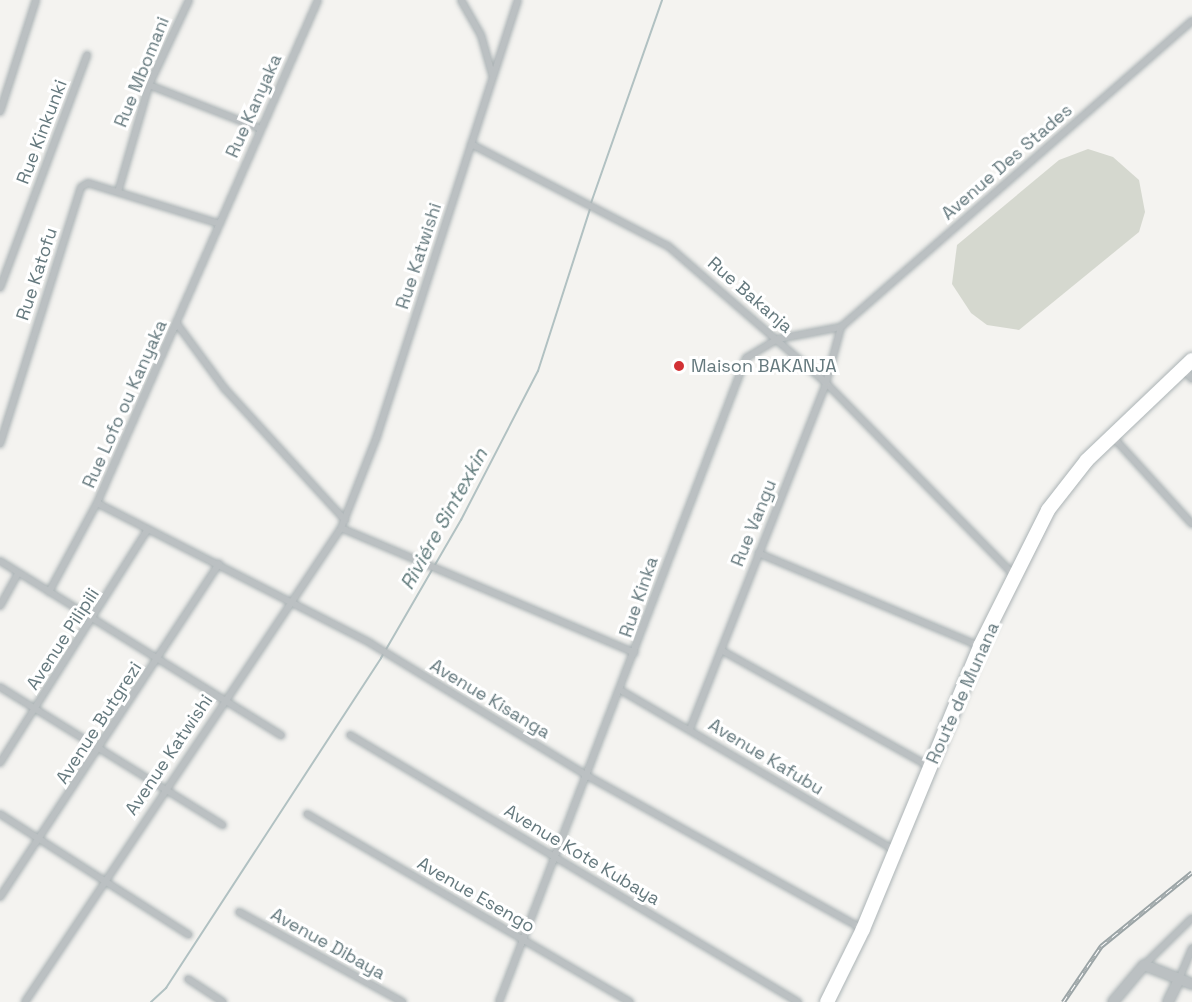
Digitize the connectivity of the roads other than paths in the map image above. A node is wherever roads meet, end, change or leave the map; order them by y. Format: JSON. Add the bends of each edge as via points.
{"nodes":[{"id":1,"x":36,"y":0,"type":"edge"},
{"id":2,"x":189,"y":0,"type":"edge"},
{"id":3,"x":318,"y":0,"type":"edge"},
{"id":4,"x":461,"y":0,"type":"edge"},
{"id":5,"x":518,"y":0,"type":"edge"},
{"id":6,"x":1192,"y":21,"type":"edge"},
{"id":7,"x":87,"y":55,"type":"dead end"},
{"id":8,"x":492,"y":74,"type":"junction"},
{"id":9,"x":149,"y":85,"type":"junction"},
{"id":10,"x":0,"y":112,"type":"edge"},
{"id":11,"x":261,"y":129,"type":"junction"},
{"id":12,"x":471,"y":144,"type":"junction"},
{"id":13,"x":118,"y":192,"type":"junction"},
{"id":14,"x":217,"y":223,"type":"junction"},
{"id":15,"x":0,"y":288,"type":"edge"},
{"id":16,"x":177,"y":324,"type":"junction"},
{"id":17,"x":841,"y":327,"type":"junction"},
{"id":18,"x":778,"y":339,"type":"junction"},
{"id":19,"x":1189,"y":369,"type":"edge"},
{"id":20,"x":826,"y":382,"type":"junction"},
{"id":21,"x":1111,"y":435,"type":"junction"},
{"id":22,"x":0,"y":444,"type":"edge"},
{"id":23,"x":97,"y":503,"type":"junction"},
{"id":24,"x":345,"y":520,"type":"junction"},
{"id":25,"x":1192,"y":524,"type":"edge"},
{"id":26,"x":341,"y":528,"type":"junction"},
{"id":27,"x":148,"y":529,"type":"junction"},
{"id":28,"x":758,"y":554,"type":"junction"},
{"id":29,"x":0,"y":561,"type":"edge"},
{"id":30,"x":219,"y":564,"type":"junction"},
{"id":31,"x":18,"y":574,"type":"junction"},
{"id":32,"x":1017,"y":578,"type":"junction"},
{"id":33,"x":49,"y":592,"type":"junction"},
{"id":34,"x":291,"y":600,"type":"junction"},
{"id":35,"x":0,"y":606,"type":"edge"},
{"id":36,"x":95,"y":619,"type":"junction"},
{"id":37,"x":980,"y":646,"type":"junction"},
{"id":38,"x":721,"y":650,"type":"junction"},
{"id":39,"x":635,"y":653,"type":"junction"},
{"id":40,"x":158,"y":660,"type":"junction"},
{"id":41,"x":0,"y":687,"type":"edge"},
{"id":42,"x":622,"y":691,"type":"junction"},
{"id":43,"x":224,"y":700,"type":"junction"},
{"id":44,"x":36,"y":709,"type":"junction"},
{"id":45,"x":690,"y":729,"type":"junction"},
{"id":46,"x":281,"y":735,"type":"dead end"},
{"id":47,"x":350,"y":735,"type":"dead end"},
{"id":48,"x":99,"y":749,"type":"junction"},
{"id":49,"x":0,"y":763,"type":"edge"},
{"id":50,"x":930,"y":767,"type":"junction"},
{"id":51,"x":586,"y":775,"type":"junction"},
{"id":52,"x":164,"y":789,"type":"junction"},
{"id":53,"x":0,"y":814,"type":"edge"},
{"id":54,"x":307,"y":814,"type":"dead end"},
{"id":55,"x":223,"y":825,"type":"dead end"},
{"id":56,"x":41,"y":840,"type":"junction"},
{"id":57,"x":895,"y":850,"type":"junction"},
{"id":58,"x":555,"y":855,"type":"junction"},
{"id":59,"x":104,"y":880,"type":"junction"},
{"id":60,"x":0,"y":897,"type":"edge"},
{"id":61,"x":239,"y":912,"type":"dead end"},
{"id":62,"x":1192,"y":918,"type":"edge"},
{"id":63,"x":863,"y":929,"type":"junction"},
{"id":64,"x":189,"y":935,"type":"dead end"},
{"id":65,"x":524,"y":940,"type":"junction"},
{"id":66,"x":1192,"y":948,"type":"edge"},
{"id":67,"x":1144,"y":965,"type":"junction"},
{"id":68,"x":188,"y":979,"type":"dead end"},
{"id":69,"x":1179,"y":979,"type":"junction"},
{"id":70,"x":1192,"y":984,"type":"edge"},
{"id":71,"x":25,"y":1002,"type":"edge"},
{"id":72,"x":224,"y":1002,"type":"edge"},
{"id":73,"x":404,"y":1002,"type":"edge"},
{"id":74,"x":500,"y":1002,"type":"edge"},
{"id":75,"x":630,"y":1002,"type":"edge"},
{"id":76,"x":798,"y":1002,"type":"edge"},
{"id":77,"x":827,"y":1002,"type":"edge"},
{"id":78,"x":1113,"y":1002,"type":"edge"},
{"id":79,"x":1168,"y":1002,"type":"edge"}],
"edges":[{"from":1,"to":10,"type":"street"},
{"from":2,"to":9,"type":"street","name":"Rue Mbomani"},
{"from":3,"to":11,"type":"street","name":"Rue Kanyaka"},
{"from":4,"to":8,"type":"street","via":[[482,35]]},
{"from":5,"to":8,"type":"street","name":"Rue Katwishi"},
{"from":6,"to":17,"type":"street","name":"Avenue Des Stades"},
{"from":7,"to":15,"type":"street","name":"Rue Kinkunki"},
{"from":8,"to":12,"type":"street","name":"Rue Katwishi"},
{"from":9,"to":11,"type":"street"},
{"from":9,"to":13,"type":"street","name":"Rue Mbomani"},
{"from":11,"to":14,"type":"street","name":"Rue Kanyaka"},
{"from":12,"to":18,"type":"street","name":"Rue Bakanja","via":[[668,246]]},
{"from":12,"to":24,"type":"street","name":"Rue Katwishi"},
{"from":13,"to":14,"type":"street"},
{"from":13,"to":22,"type":"street","name":"Rue Katofu","via":[[84,184]]},
{"from":14,"to":16,"type":"street","name":"Rue Lofo ou Kanyaka"},
{"from":16,"to":23,"type":"street","name":"Rue Lofo ou Kanyaka"},
{"from":16,"to":24,"type":"street","via":[[225,389]]},
{"from":17,"to":18,"type":"street","name":"Rue Kinka"},
{"from":17,"to":20,"type":"street","name":"Rue Vangu"},
{"from":18,"to":20,"type":"street","name":"Rue Bakanja"},
{"from":18,"to":39,"type":"street","name":"Rue Kinka","via":[[742,365]]},
{"from":19,"to":21,"type":"main road","name":"Route de Munana"},
{"from":20,"to":28,"type":"street","name":"Rue Vangu"},
{"from":20,"to":32,"type":"street","name":"Rue Bakanja"},
{"from":21,"to":25,"type":"street"},
{"from":21,"to":32,"type":"main road","name":"Route de Munana","via":[[1048,510]]},
{"from":23,"to":27,"type":"street","name":"Avenue Kisanga"},
{"from":23,"to":33,"type":"street","name":"Rue Lofo ou Kanyaka"},
{"from":24,"to":26,"type":"street","name":"Rue Katwishi"},
{"from":26,"to":34,"type":"street","name":"Avenue Katwishi"},
{"from":26,"to":39,"type":"street"},
{"from":27,"to":30,"type":"street","name":"Avenue Kisanga"},
{"from":27,"to":36,"type":"street","name":"Avenue Pilipili"},
{"from":28,"to":37,"type":"street"},
{"from":28,"to":38,"type":"street","name":"Rue Vangu"},
{"from":29,"to":31,"type":"street"},
{"from":30,"to":34,"type":"street","name":"Avenue Kisanga"},
{"from":30,"to":40,"type":"street","name":"Avenue Butgrezi"},
{"from":31,"to":33,"type":"street"},
{"from":31,"to":35,"type":"street"},
{"from":32,"to":37,"type":"main road","name":"Route de Munana"},
{"from":33,"to":36,"type":"street"},
{"from":34,"to":43,"type":"street","name":"Avenue Katwishi"},
{"from":34,"to":51,"type":"street","name":"Avenue Kisanga"},
{"from":36,"to":40,"type":"street"},
{"from":36,"to":44,"type":"street","name":"Avenue Pilipili"},
{"from":37,"to":50,"type":"main road","name":"Route de Munana"},
{"from":38,"to":45,"type":"street","name":"Rue Vangu"},
{"from":38,"to":50,"type":"street"},
{"from":39,"to":42,"type":"street","name":"Rue Kinka"},
{"from":40,"to":43,"type":"street"},
{"from":40,"to":48,"type":"street","name":"Avenue Butgrezi"},
{"from":41,"to":44,"type":"street"},
{"from":42,"to":45,"type":"street","name":"Avenue Kafubu"},
{"from":42,"to":51,"type":"street","name":"Rue Kinka"},
{"from":43,"to":46,"type":"street"},
{"from":43,"to":52,"type":"street","name":"Avenue Katwishi"},
{"from":44,"to":48,"type":"street"},
{"from":44,"to":49,"type":"street","name":"Avenue Pilipili"},
{"from":45,"to":57,"type":"street","name":"Avenue Kafubu"},
{"from":47,"to":58,"type":"street","name":"Avenue Kote Kubaya"},
{"from":48,"to":52,"type":"street"},
{"from":48,"to":56,"type":"street","name":"Avenue Butgrezi"},
{"from":50,"to":57,"type":"main road","name":"Route de Munana"},
{"from":51,"to":58,"type":"street","name":"Rue Kinka"},
{"from":51,"to":63,"type":"street","name":"Avenue Kisanga"},
{"from":52,"to":55,"type":"street"},
{"from":52,"to":59,"type":"street","name":"Avenue Katwishi"},
{"from":53,"to":56,"type":"street"},
{"from":54,"to":65,"type":"street","name":"Avenue Esengo"},
{"from":56,"to":59,"type":"street"},
{"from":56,"to":60,"type":"street","name":"Avenue Butgrezi"},
{"from":57,"to":63,"type":"main road","name":"Route de Munana"},
{"from":58,"to":65,"type":"street","name":"Rue Kinka"},
{"from":58,"to":76,"type":"street","name":"Avenue Kote Kubaya"},
{"from":59,"to":64,"type":"street"},
{"from":59,"to":71,"type":"street","name":"Avenue Katwishi"},
{"from":61,"to":73,"type":"street","name":"Avenue Dibaya"},
{"from":62,"to":67,"type":"street"},
{"from":63,"to":77,"type":"main road","name":"Route de Munana"},
{"from":65,"to":74,"type":"street","name":"Rue Kinka"},
{"from":65,"to":75,"type":"street","name":"Avenue Esengo"},
{"from":66,"to":69,"type":"street"},
{"from":67,"to":69,"type":"street"},
{"from":67,"to":78,"type":"street"},
{"from":68,"to":72,"type":"street"},
{"from":69,"to":70,"type":"street"},
{"from":69,"to":79,"type":"street"}]}
